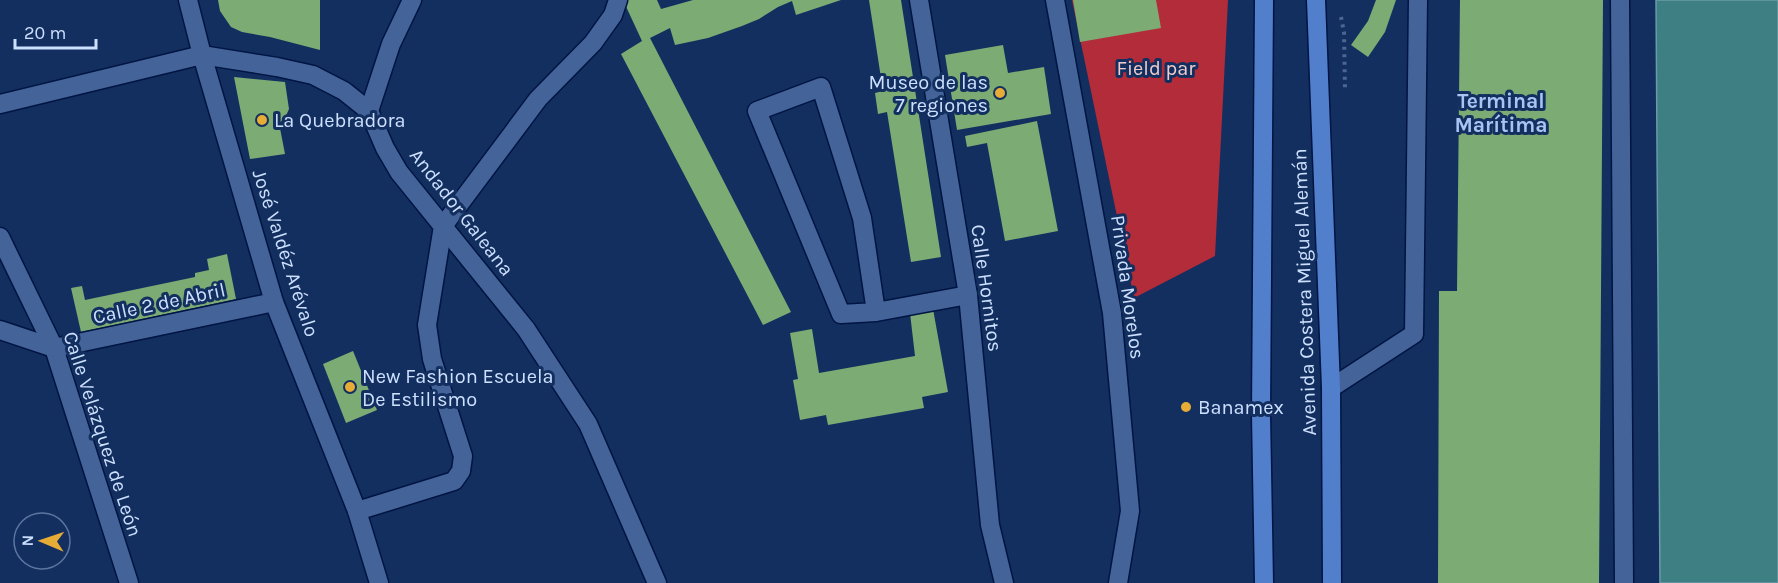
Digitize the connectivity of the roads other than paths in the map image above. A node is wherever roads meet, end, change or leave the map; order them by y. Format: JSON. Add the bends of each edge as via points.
{"nodes":[{"id":1,"x":188,"y":0,"type":"edge"},
{"id":2,"x":412,"y":0,"type":"edge"},
{"id":3,"x":618,"y":0,"type":"edge"},
{"id":4,"x":919,"y":0,"type":"edge"},
{"id":5,"x":1055,"y":0,"type":"edge"},
{"id":6,"x":1264,"y":0,"type":"edge"},
{"id":7,"x":1317,"y":0,"type":"edge"},
{"id":8,"x":1418,"y":0,"type":"edge"},
{"id":9,"x":1620,"y":0,"type":"edge"},
{"id":10,"x":202,"y":55,"type":"junction"},
{"id":11,"x":0,"y":104,"type":"edge"},
{"id":12,"x":369,"y":111,"type":"junction"},
{"id":13,"x":442,"y":226,"type":"junction"},
{"id":14,"x":0,"y":237,"type":"edge"},
{"id":15,"x":968,"y":295,"type":"junction"},
{"id":16,"x":274,"y":302,"type":"junction"},
{"id":17,"x":876,"y":312,"type":"junction"},
{"id":18,"x":0,"y":330,"type":"edge"},
{"id":19,"x":54,"y":348,"type":"junction"},
{"id":20,"x":1331,"y":388,"type":"junction"},
{"id":21,"x":357,"y":511,"type":"junction"},
{"id":22,"x":129,"y":583,"type":"edge"},
{"id":23,"x":379,"y":583,"type":"edge"},
{"id":24,"x":657,"y":583,"type":"edge"},
{"id":25,"x":1004,"y":583,"type":"edge"},
{"id":26,"x":1118,"y":583,"type":"edge"},
{"id":27,"x":1264,"y":583,"type":"edge"},
{"id":28,"x":1332,"y":583,"type":"edge"},
{"id":29,"x":1624,"y":583,"type":"edge"}],
"edges":[{"from":1,"to":10,"type":"street","name":"José Valdéz Arévalo"},
{"from":2,"to":12,"type":"street","via":[[391,44]]},
{"from":3,"to":13,"type":"street","via":[[613,15],[593,43],[538,99]]},
{"from":4,"to":15,"type":"street","name":"Calle Hornitos"},
{"from":5,"to":26,"type":"street","name":"Privada Morelos","via":[[1112,313],[1130,511]]},
{"from":6,"to":27,"type":"main road","name":"Avenida Costera Miguel Alemán"},
{"from":7,"to":20,"type":"main road","name":"Avenida Costera Miguel Alemán"},
{"from":8,"to":20,"type":"street","via":[[1414,334]]},
{"from":9,"to":29,"type":"street"},
{"from":10,"to":11,"type":"street","name":"Andador Galeana"},
{"from":10,"to":12,"type":"street","name":"Andador Galeana","via":[[313,75],[344,91]]},
{"from":10,"to":16,"type":"street","name":"José Valdéz Arévalo"},
{"from":12,"to":13,"type":"street","name":"Andador Galeana","via":[[399,172]]},
{"from":13,"to":21,"type":"street","via":[[427,325],[432,358],[463,456],[461,471],[454,481]]},
{"from":13,"to":24,"type":"street","name":"Andador Galeana","via":[[526,328],[588,424]]},
{"from":14,"to":19,"type":"street","name":"Calle Velázquez de León"},
{"from":15,"to":17,"type":"street"},
{"from":15,"to":25,"type":"street","name":"Calle Hornitos","via":[[990,525]]},
{"from":16,"to":19,"type":"street","name":"Calle 2 de Abril"},
{"from":16,"to":21,"type":"street","name":"José Valdéz Arévalo"},
{"from":17,"to":17,"type":"street","via":[[862,218],[821,87],[757,111],[841,314]]},
{"from":18,"to":19,"type":"street"},
{"from":19,"to":22,"type":"street","name":"Calle Velázquez de León"},
{"from":20,"to":28,"type":"main road","name":"Avenida Costera Miguel Alemán"},
{"from":21,"to":23,"type":"street","name":"José Valdéz Arévalo"}]}
